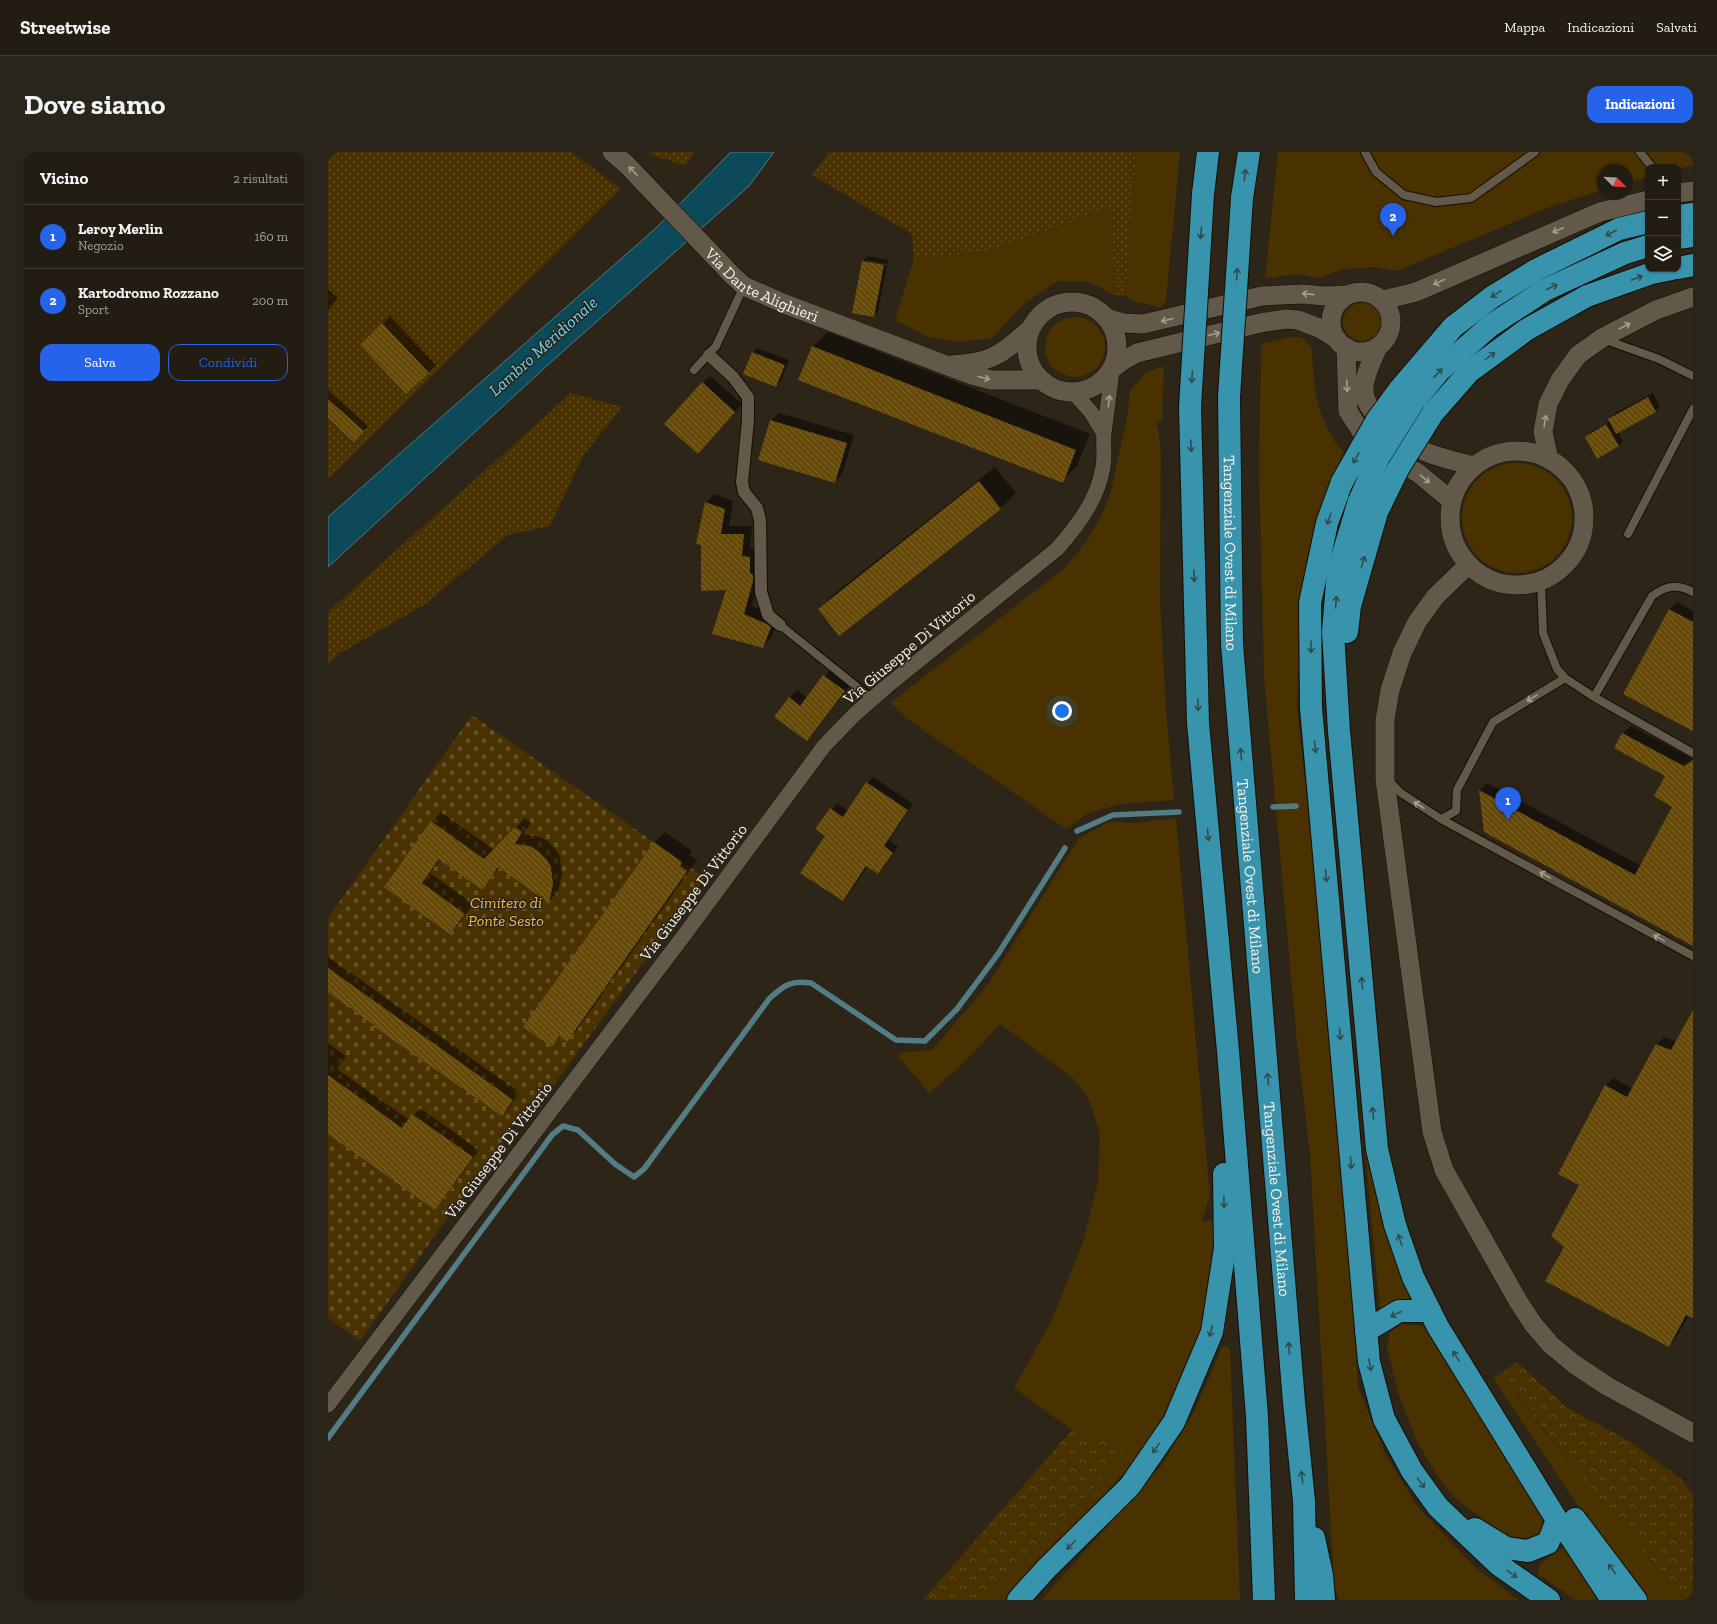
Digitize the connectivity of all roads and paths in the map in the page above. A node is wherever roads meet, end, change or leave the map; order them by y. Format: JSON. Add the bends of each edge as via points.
{"nodes":[{"id":1,"x":612,"y":152,"type":"edge"},
{"id":2,"x":1208,"y":152,"type":"edge"},
{"id":3,"x":1249,"y":152,"type":"edge"},
{"id":4,"x":1365,"y":152,"type":"edge"},
{"id":5,"x":1535,"y":152,"type":"edge"},
{"id":6,"x":1640,"y":152,"type":"edge"},
{"id":7,"x":1649,"y":164,"type":"edge"},
{"id":8,"x":1693,"y":191,"type":"edge"},
{"id":9,"x":1681,"y":193,"type":"edge"},
{"id":10,"x":1645,"y":201,"type":"edge"},
{"id":11,"x":1693,"y":214,"type":"edge"},
{"id":12,"x":1681,"y":216,"type":"edge"},
{"id":13,"x":1645,"y":223,"type":"edge"},
{"id":14,"x":1693,"y":236,"type":"edge"},
{"id":15,"x":1681,"y":238,"type":"edge"},
{"id":16,"x":1645,"y":247,"type":"edge"},
{"id":17,"x":1693,"y":265,"type":"edge"},
{"id":18,"x":1681,"y":267,"type":"edge"},
{"id":19,"x":1657,"y":272,"type":"edge"},
{"id":20,"x":744,"y":286,"type":"junction"},
{"id":21,"x":1347,"y":295,"type":"junction"},
{"id":22,"x":1693,"y":297,"type":"edge"},
{"id":23,"x":1383,"y":300,"type":"junction"},
{"id":24,"x":1108,"y":319,"type":"junction"},
{"id":25,"x":1030,"y":329,"type":"junction"},
{"id":26,"x":1602,"y":338,"type":"junction"},
{"id":27,"x":1342,"y":343,"type":"junction"},
{"id":28,"x":1378,"y":347,"type":"junction"},
{"id":29,"x":709,"y":355,"type":"junction"},
{"id":30,"x":948,"y":365,"type":"junction"},
{"id":31,"x":1112,"y":369,"type":"junction"},
{"id":32,"x":694,"y":370,"type":"dead end"},
{"id":33,"x":1693,"y":376,"type":"edge"},
{"id":34,"x":1040,"y":380,"type":"junction"},
{"id":35,"x":1073,"y":392,"type":"junction"},
{"id":36,"x":1406,"y":396,"type":"junction"},
{"id":37,"x":1693,"y":409,"type":"edge"},
{"id":38,"x":1104,"y":434,"type":"junction"},
{"id":39,"x":1549,"y":459,"type":"junction"},
{"id":40,"x":1474,"y":466,"type":"junction"},
{"id":41,"x":1452,"y":502,"type":"junction"},
{"id":42,"x":1368,"y":507,"type":"junction"},
{"id":43,"x":1628,"y":534,"type":"dead end"},
{"id":44,"x":1468,"y":565,"type":"junction"},
{"id":45,"x":1541,"y":581,"type":"junction"},
{"id":46,"x":1693,"y":592,"type":"edge"},
{"id":47,"x":780,"y":625,"type":"joint"},
{"id":48,"x":1566,"y":678,"type":"junction"},
{"id":49,"x":1594,"y":697,"type":"junction"},
{"id":50,"x":872,"y":699,"type":"junction"},
{"id":51,"x":1693,"y":753,"type":"edge"},
{"id":52,"x":1384,"y":776,"type":"junction"},
{"id":53,"x":1441,"y":819,"type":"junction"},
{"id":54,"x":1693,"y":956,"type":"edge"},
{"id":55,"x":1228,"y":1051,"type":"junction"},
{"id":56,"x":1430,"y":1311,"type":"junction"},
{"id":57,"x":1366,"y":1331,"type":"junction"},
{"id":58,"x":1478,"y":1389,"type":"junction"},
{"id":59,"x":328,"y":1405,"type":"edge"},
{"id":60,"x":1692,"y":1434,"type":"edge"},
{"id":61,"x":1304,"y":1501,"type":"junction"},
{"id":62,"x":1438,"y":1507,"type":"junction"},
{"id":63,"x":1557,"y":1520,"type":"junction"},
{"id":64,"x":1537,"y":1594,"type":"edge"},
{"id":65,"x":1018,"y":1600,"type":"edge"},
{"id":66,"x":1264,"y":1600,"type":"edge"},
{"id":67,"x":1306,"y":1600,"type":"edge"},
{"id":68,"x":1324,"y":1600,"type":"edge"},
{"id":69,"x":1549,"y":1600,"type":"edge"},
{"id":70,"x":1612,"y":1600,"type":"edge"},
{"id":71,"x":1636,"y":1600,"type":"edge"}],
"edges":[{"from":20,"to":1,"type":"street","name":"Via Dante Alighieri","one_way":true},
{"from":2,"to":55,"type":"highway","one_way":true,"bridge":true,"via":[[1203,194],[1190,407],[1198,723]]},
{"from":61,"to":3,"type":"highway","name":"Tangenziale Ovest di Milano","one_way":true,"bridge":true,"via":[[1293,1394],[1232,644],[1229,397],[1242,198]]},
{"from":4,"to":5,"type":"lane","via":[[1376,172],[1404,195],[1436,202],[1471,198]]},
{"from":6,"to":7,"type":"lane"},
{"from":8,"to":9,"type":"street"},
{"from":10,"to":23,"type":"street","one_way":true,"via":[[1600,212],[1416,292]]},
{"from":11,"to":12,"type":"highway"},
{"from":13,"to":36,"type":"highway","one_way":true,"via":[[1618,229],[1536,270],[1492,297],[1453,327]]},
{"from":14,"to":15,"type":"highway"},
{"from":36,"to":16,"type":"highway","one_way":true,"via":[[1439,372],[1490,326],[1545,290],[1624,253]]},
{"from":17,"to":18,"type":"highway"},
{"from":42,"to":19,"type":"highway","one_way":true,"bridge":true,"via":[[1398,469],[1433,413],[1469,372],[1526,330],[1587,296]]},
{"from":20,"to":29,"type":"lane","via":[[716,346]]},
{"from":20,"to":30,"type":"street","name":"Via Dante Alighieri"},
{"from":21,"to":23,"type":"street","via":[[1367,292]]},
{"from":21,"to":24,"type":"street","one_way":true,"via":[[1262,296],[1143,324]]},
{"from":21,"to":27,"type":"street","via":[[1336,306],[1331,320],[1332,330]]},
{"from":26,"to":22,"type":"street","one_way":true,"via":[[1656,310]]},
{"from":23,"to":28,"type":"street","via":[[1388,308],[1391,325],[1389,334]]},
{"from":24,"to":25,"type":"street","via":[[1097,308],[1082,302],[1066,301],[1051,306],[1039,315]]},
{"from":24,"to":31,"type":"street","via":[[1116,335],[1117,352]]},
{"from":25,"to":30,"type":"street","name":"Via Dante Alighieri","via":[[1001,353],[986,361]]},
{"from":25,"to":34,"type":"street","via":[[1026,342],[1027,356]]},
{"from":26,"to":33,"type":"lane"},
{"from":39,"to":26,"type":"street","one_way":true,"via":[[1543,432],[1548,404],[1560,380],[1578,355]]},
{"from":27,"to":28,"type":"street","via":[[1362,352]]},
{"from":31,"to":27,"type":"street","one_way":true,"via":[[1137,353],[1266,322],[1298,320],[1318,328]]},
{"from":27,"to":41,"type":"street","one_way":true,"via":[[1348,411],[1362,433],[1388,456],[1418,473]]},
{"from":28,"to":40,"type":"street","via":[[1368,370],[1364,391],[1369,409],[1402,441],[1430,454]]},
{"from":29,"to":32,"type":"lane"},
{"from":29,"to":47,"type":"street","via":[[733,377],[748,397],[742,482],[744,492],[757,508],[760,520],[761,592],[768,615]]},
{"from":30,"to":34,"type":"street","name":"Via Dante Alighieri","one_way":true,"via":[[991,380]]},
{"from":31,"to":35,"type":"street","via":[[1095,386]]},
{"from":38,"to":31,"type":"street","name":"Via Giuseppe Di Vittorio","one_way":true},
{"from":34,"to":35,"type":"street","via":[[1050,387]]},
{"from":35,"to":38,"type":"street","via":[[1091,412]]},
{"from":36,"to":42,"type":"highway","bridge":true,"via":[[1379,456]]},
{"from":36,"to":57,"type":"highway","one_way":true,"bridge":true,"via":[[1377,420],[1342,482],[1327,523],[1310,603],[1311,708]]},
{"from":37,"to":43,"type":"lane"},
{"from":38,"to":50,"type":"street","name":"Via Giuseppe Di Vittorio","via":[[1103,467],[1095,494],[1080,523],[1057,549]]},
{"from":39,"to":40,"type":"street","via":[[1531,452],[1511,451],[1492,456]]},
{"from":39,"to":45,"type":"street","via":[[1567,473],[1579,491],[1584,513],[1582,534],[1574,554],[1559,570]]},
{"from":40,"to":41,"type":"street","via":[[1460,482]]},
{"from":41,"to":44,"type":"street","via":[[1450,524],[1456,546]]},
{"from":56,"to":42,"type":"highway","one_way":true,"via":[[1413,1277],[1395,1225],[1377,1149],[1339,731],[1338,696],[1350,606]]},
{"from":44,"to":45,"type":"street","via":[[1484,577],[1502,584],[1522,585]]},
{"from":44,"to":52,"type":"street","via":[[1435,597],[1417,622],[1402,653],[1390,690],[1385,720]]},
{"from":45,"to":48,"type":"lane","via":[[1543,633],[1557,669]]},
{"from":46,"to":49,"type":"lane","via":[[1672,585],[1652,596]]},
{"from":47,"to":50,"type":"lane"},
{"from":48,"to":49,"type":"lane"},
{"from":48,"to":53,"type":"lane","one_way":true,"via":[[1493,722],[1457,790],[1456,811]]},
{"from":49,"to":51,"type":"lane"},
{"from":50,"to":59,"type":"street","name":"Via Giuseppe Di Vittorio","via":[[824,746],[681,940]]},
{"from":53,"to":52,"type":"lane","one_way":true,"via":[[1400,793]]},
{"from":52,"to":60,"type":"street","via":[[1432,1132],[1444,1170],[1518,1301],[1533,1324],[1551,1344],[1574,1364],[1607,1386]]},
{"from":54,"to":53,"type":"lane","one_way":true},
{"from":55,"to":65,"type":"highway","one_way":true,"via":[[1223,1141],[1225,1248],[1212,1332],[1174,1422],[1130,1486]]},
{"from":55,"to":66,"type":"highway","via":[[1257,1416]]},
{"from":56,"to":57,"type":"highway","one_way":true,"via":[[1399,1311]]},
{"from":58,"to":56,"type":"highway","one_way":true},
{"from":57,"to":62,"type":"highway","one_way":true,"via":[[1369,1362],[1384,1419],[1412,1471]]},
{"from":58,"to":63,"type":"highway"},
{"from":71,"to":58,"type":"highway","one_way":true},
{"from":61,"to":67,"type":"highway","name":"Tangenziale Ovest di Milano"},
{"from":61,"to":68,"type":"highway","via":[[1316,1544]]},
{"from":62,"to":63,"type":"highway","via":[[1506,1548],[1528,1552],[1548,1543]]},
{"from":62,"to":64,"type":"highway","one_way":true,"via":[[1499,1565]]},
{"from":63,"to":70,"type":"highway"},
{"from":64,"to":69,"type":"highway"}]}
